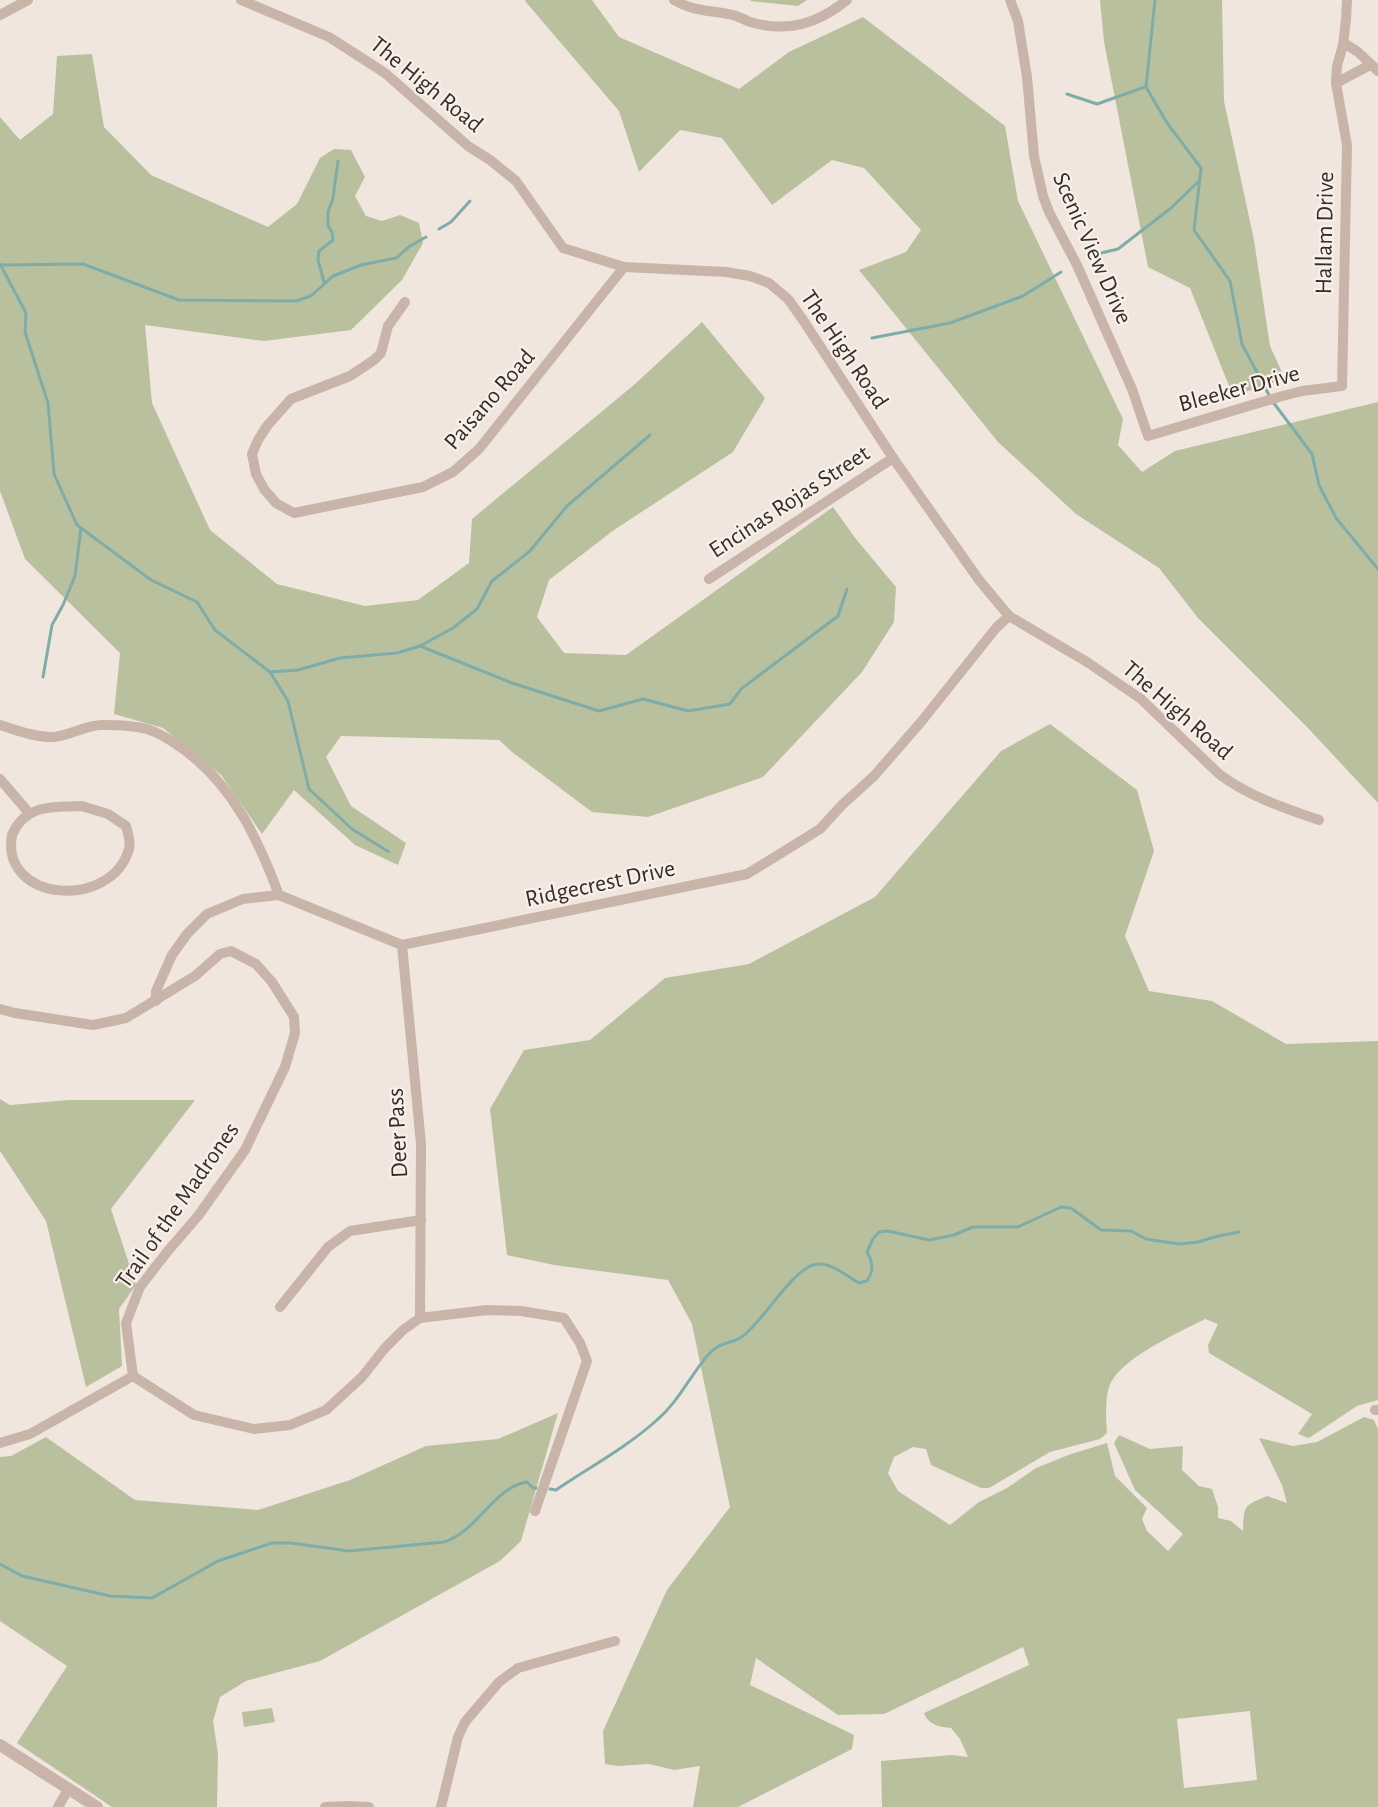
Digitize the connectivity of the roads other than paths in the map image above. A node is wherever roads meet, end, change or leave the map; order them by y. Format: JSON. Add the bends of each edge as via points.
{"nodes":[{"id":1,"x":28,"y":0,"type":"edge"},
{"id":2,"x":241,"y":0,"type":"edge"},
{"id":3,"x":674,"y":0,"type":"edge"},
{"id":4,"x":847,"y":0,"type":"edge"},
{"id":5,"x":1010,"y":0,"type":"edge"},
{"id":6,"x":1347,"y":0,"type":"edge"},
{"id":7,"x":267,"y":5,"type":"edge"},
{"id":8,"x":0,"y":15,"type":"edge"},
{"id":9,"x":1344,"y":43,"type":"junction"},
{"id":10,"x":1374,"y":68,"type":"edge"},
{"id":11,"x":1336,"y":83,"type":"junction"},
{"id":12,"x":624,"y":267,"type":"junction"},
{"id":13,"x":405,"y":302,"type":"dead end"},
{"id":14,"x":1342,"y":386,"type":"joint"},
{"id":15,"x":1148,"y":436,"type":"joint"},
{"id":16,"x":893,"y":459,"type":"junction"},
{"id":17,"x":709,"y":579,"type":"dead end"},
{"id":18,"x":1009,"y":616,"type":"junction"},
{"id":19,"x":0,"y":725,"type":"edge"},
{"id":20,"x":0,"y":779,"type":"edge"},
{"id":21,"x":29,"y":813,"type":"junction"},
{"id":22,"x":1319,"y":820,"type":"dead end"},
{"id":23,"x":279,"y":895,"type":"junction"},
{"id":24,"x":402,"y":945,"type":"junction"},
{"id":25,"x":156,"y":1001,"type":"junction"},
{"id":26,"x":0,"y":1009,"type":"edge"},
{"id":27,"x":422,"y":1220,"type":"junction"},
{"id":28,"x":280,"y":1307,"type":"dead end"},
{"id":29,"x":420,"y":1318,"type":"junction"},
{"id":30,"x":133,"y":1376,"type":"junction"},
{"id":31,"x":0,"y":1443,"type":"edge"},
{"id":32,"x":535,"y":1512,"type":"dead end"},
{"id":33,"x":615,"y":1641,"type":"dead end"},
{"id":34,"x":0,"y":1745,"type":"edge"},
{"id":35,"x":69,"y":1788,"type":"junction"},
{"id":36,"x":58,"y":1807,"type":"edge"},
{"id":37,"x":97,"y":1807,"type":"edge"},
{"id":38,"x":326,"y":1807,"type":"edge"},
{"id":39,"x":369,"y":1807,"type":"edge"},
{"id":40,"x":441,"y":1807,"type":"edge"}],
"edges":[{"from":1,"to":8,"type":"street"},
{"from":2,"to":7,"type":"street","name":"The High Road"},
{"from":3,"to":4,"type":"street","via":[[696,10],[729,14],[768,26],[817,20]]},
{"from":5,"to":15,"type":"street","name":"Scenic View Drive","via":[[1020,31],[1034,156],[1043,196],[1112,343]]},
{"from":6,"to":9,"type":"street","name":"Hallam Drive"},
{"from":7,"to":12,"type":"street","name":"The High Road","via":[[329,37],[401,85],[468,146],[516,181],[563,248]]},
{"from":9,"to":10,"type":"street"},
{"from":9,"to":11,"type":"street","name":"Hallam Drive"},
{"from":10,"to":11,"type":"street"},
{"from":11,"to":14,"type":"street","name":"Hallam Drive","via":[[1347,145]]},
{"from":12,"to":13,"type":"street","name":"Paisano Road","via":[[479,449],[453,472],[423,487],[294,513],[276,503],[256,474],[252,453],[258,440],[291,399],[350,376],[374,360],[381,353],[388,326]]},
{"from":12,"to":16,"type":"street","name":"The High Road","via":[[726,272],[769,283],[788,298]]},
{"from":14,"to":15,"type":"street","name":"Bleeker Drive","via":[[1279,396]]},
{"from":16,"to":17,"type":"street","name":"Encinas Rojas Street"},
{"from":16,"to":18,"type":"street","name":"The High Road"},
{"from":18,"to":22,"type":"street","name":"The High Road","via":[[1141,699],[1233,785]]},
{"from":18,"to":24,"type":"street","name":"Ridgecrest Drive","via":[[874,776],[820,829],[747,874]]},
{"from":19,"to":23,"type":"street","via":[[53,737],[100,725],[147,729],[169,739],[224,787],[263,852]]},
{"from":20,"to":21,"type":"street"},
{"from":21,"to":21,"type":"street","via":[[15,828],[7,847],[7,861],[22,882],[46,890],[70,891],[92,886],[111,876],[130,846],[126,826],[108,814],[82,806]]},
{"from":23,"to":24,"type":"street"},
{"from":23,"to":25,"type":"street","via":[[243,899],[207,914],[172,955],[156,991]]},
{"from":24,"to":27,"type":"street","name":"Deer Pass","via":[[421,1144]]},
{"from":25,"to":26,"type":"street","name":"Trail of the Madrones","via":[[126,1018],[93,1025]]},
{"from":25,"to":30,"type":"street","name":"Trail of the Madrones","via":[[220,954],[231,951],[256,963],[272,981],[294,1017],[296,1033],[285,1067],[245,1150],[140,1287],[126,1323]]},
{"from":27,"to":28,"type":"street","via":[[350,1231],[328,1247]]},
{"from":27,"to":29,"type":"street","name":"Deer Pass"},
{"from":29,"to":30,"type":"street","via":[[403,1330],[363,1377],[326,1410],[290,1425],[254,1430],[194,1415]]},
{"from":29,"to":32,"type":"street","via":[[488,1310],[521,1311],[564,1318],[580,1343],[587,1361]]},
{"from":30,"to":31,"type":"street","via":[[30,1434]]},
{"from":33,"to":40,"type":"street","via":[[518,1668],[499,1682],[461,1730]]},
{"from":34,"to":35,"type":"street"},
{"from":35,"to":36,"type":"street"},
{"from":35,"to":37,"type":"street"},
{"from":38,"to":39,"type":"street"}]}
